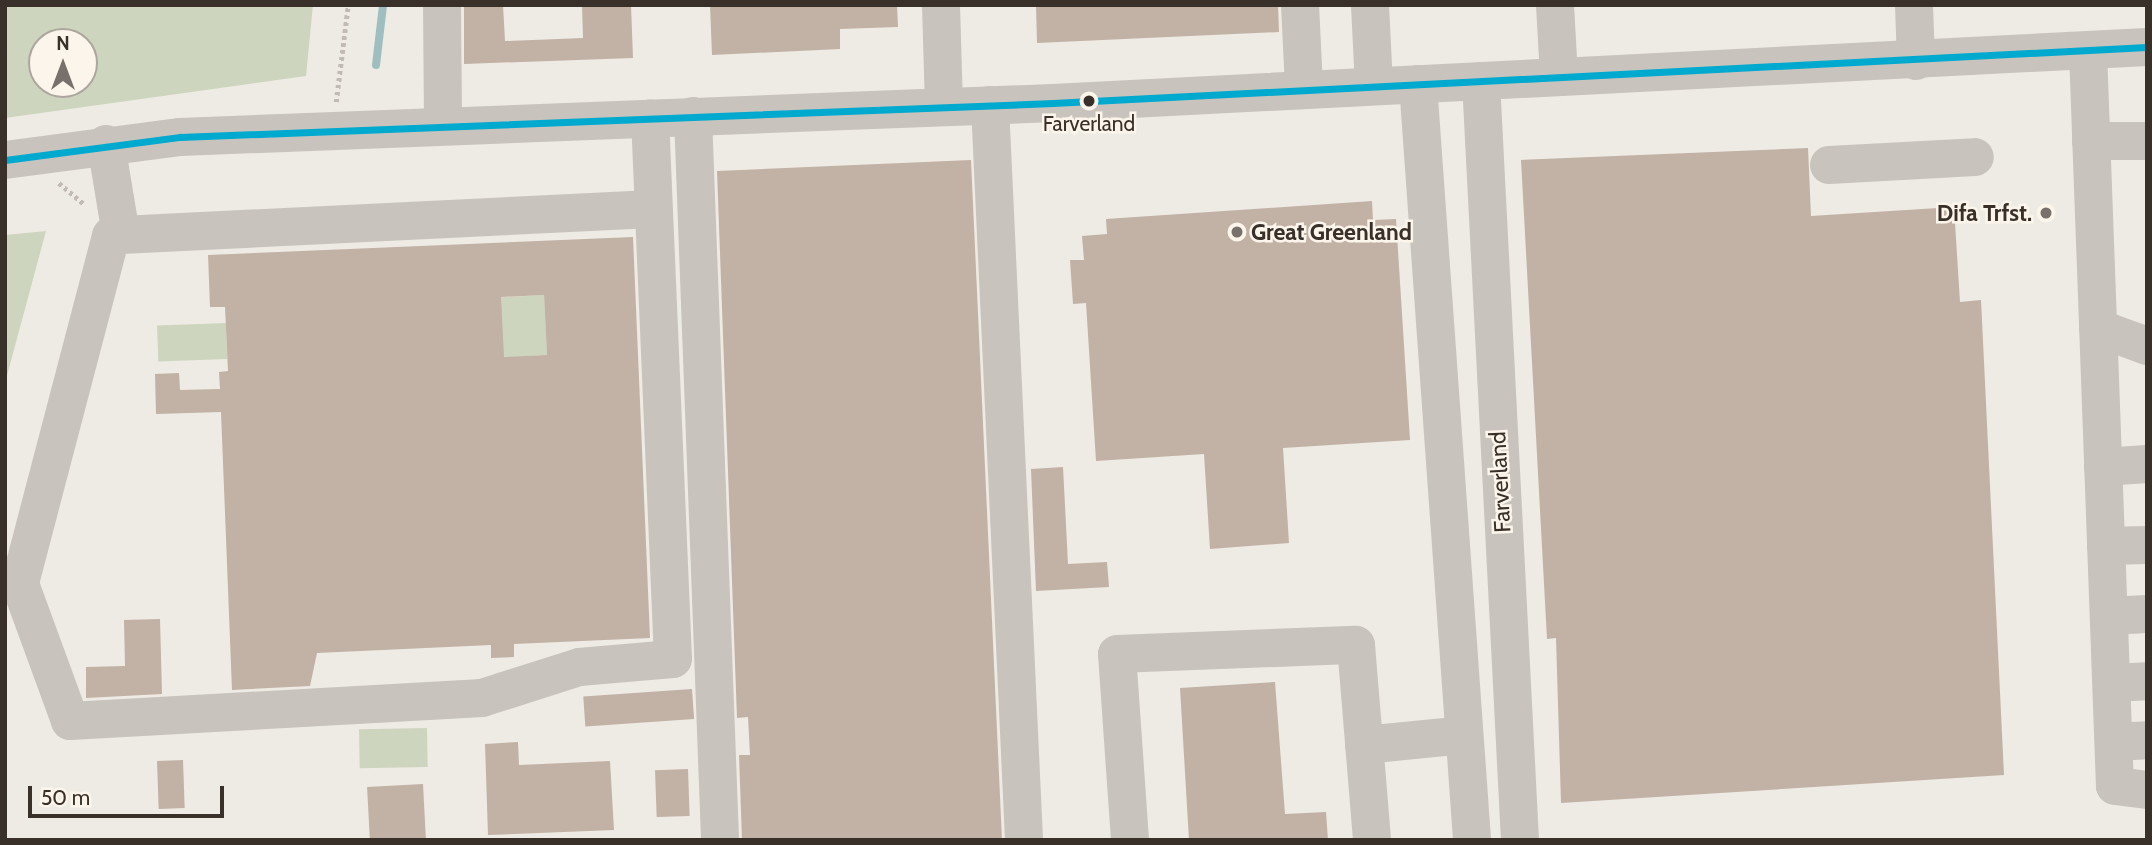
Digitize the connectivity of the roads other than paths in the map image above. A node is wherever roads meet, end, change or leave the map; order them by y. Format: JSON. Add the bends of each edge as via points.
{"nodes":[{"id":1,"x":442,"y":5,"type":"edge"},
{"id":2,"x":941,"y":5,"type":"edge"},
{"id":3,"x":1300,"y":5,"type":"edge"},
{"id":4,"x":1370,"y":5,"type":"edge"},
{"id":5,"x":1555,"y":5,"type":"edge"},
{"id":6,"x":1914,"y":5,"type":"edge"},
{"id":7,"x":2147,"y":47,"type":"edge"},
{"id":8,"x":2088,"y":51,"type":"junction"},
{"id":9,"x":1916,"y":61,"type":"junction"},
{"id":10,"x":1559,"y":78,"type":"junction"},
{"id":11,"x":1481,"y":81,"type":"junction"},
{"id":12,"x":1418,"y":84,"type":"junction"},
{"id":13,"x":1374,"y":86,"type":"junction"},
{"id":14,"x":1304,"y":88,"type":"junction"},
{"id":15,"x":990,"y":105,"type":"junction"},
{"id":16,"x":943,"y":106,"type":"junction"},
{"id":17,"x":693,"y":116,"type":"junction"},
{"id":18,"x":650,"y":118,"type":"junction"},
{"id":19,"x":443,"y":126,"type":"junction"},
{"id":20,"x":2091,"y":141,"type":"junction"},
{"id":21,"x":2147,"y":141,"type":"edge"},
{"id":22,"x":106,"y":144,"type":"junction"},
{"id":23,"x":1975,"y":157,"type":"dead end"},
{"id":24,"x":5,"y":160,"type":"edge"},
{"id":25,"x":1829,"y":165,"type":"dead end"},
{"id":26,"x":652,"y":209,"type":"junction"},
{"id":27,"x":121,"y":235,"type":"junction"},
{"id":28,"x":2098,"y":328,"type":"junction"},
{"id":29,"x":2147,"y":347,"type":"edge"},
{"id":30,"x":2147,"y":369,"type":"edge"},
{"id":31,"x":2147,"y":464,"type":"edge"},
{"id":32,"x":2104,"y":467,"type":"junction"},
{"id":33,"x":1501,"y":505,"type":"junction"},
{"id":34,"x":1448,"y":507,"type":"junction"},
{"id":35,"x":2147,"y":544,"type":"edge"},
{"id":36,"x":2106,"y":546,"type":"junction"},
{"id":37,"x":2147,"y":614,"type":"edge"},
{"id":38,"x":2109,"y":616,"type":"junction"},
{"id":39,"x":2129,"y":682,"type":"edge"},
{"id":40,"x":1464,"y":735,"type":"junction"},
{"id":41,"x":2130,"y":741,"type":"edge"},
{"id":42,"x":1364,"y":745,"type":"junction"},
{"id":43,"x":2147,"y":790,"type":"edge"},
{"id":44,"x":720,"y":840,"type":"edge"},
{"id":45,"x":1024,"y":840,"type":"edge"},
{"id":46,"x":1130,"y":840,"type":"edge"},
{"id":47,"x":1372,"y":840,"type":"edge"},
{"id":48,"x":1472,"y":840,"type":"edge"},
{"id":49,"x":1520,"y":840,"type":"edge"}],
"edges":[{"from":1,"to":19,"type":"street"},
{"from":2,"to":16,"type":"street"},
{"from":3,"to":14,"type":"street"},
{"from":4,"to":13,"type":"street"},
{"from":5,"to":10,"type":"street"},
{"from":6,"to":9,"type":"street"},
{"from":7,"to":8,"type":"street"},
{"from":8,"to":9,"type":"street"},
{"from":8,"to":20,"type":"street"},
{"from":9,"to":10,"type":"street"},
{"from":10,"to":11,"type":"street"},
{"from":11,"to":12,"type":"street"},
{"from":11,"to":33,"type":"street","name":"Farverland"},
{"from":12,"to":13,"type":"street"},
{"from":12,"to":34,"type":"street"},
{"from":13,"to":14,"type":"street"},
{"from":14,"to":15,"type":"street"},
{"from":15,"to":16,"type":"street"},
{"from":15,"to":45,"type":"street"},
{"from":16,"to":17,"type":"street"},
{"from":17,"to":18,"type":"street"},
{"from":17,"to":44,"type":"street"},
{"from":18,"to":19,"type":"street"},
{"from":18,"to":26,"type":"street"},
{"from":19,"to":22,"type":"street"},
{"from":20,"to":21,"type":"street"},
{"from":20,"to":28,"type":"street"},
{"from":22,"to":24,"type":"street"},
{"from":22,"to":27,"type":"street"},
{"from":23,"to":25,"type":"street"},
{"from":26,"to":27,"type":"street"},
{"from":26,"to":27,"type":"street","via":[[673,659],[579,667],[481,698],[70,720],[20,583],[111,236]]},
{"from":28,"to":29,"type":"street"},
{"from":28,"to":32,"type":"street"},
{"from":29,"to":30,"type":"street"},
{"from":31,"to":32,"type":"street"},
{"from":32,"to":36,"type":"street"},
{"from":33,"to":34,"type":"street"},
{"from":33,"to":49,"type":"street","name":"Farverland"},
{"from":34,"to":40,"type":"street"},
{"from":35,"to":36,"type":"street"},
{"from":36,"to":38,"type":"street"},
{"from":37,"to":38,"type":"street"},
{"from":38,"to":39,"type":"street"},
{"from":39,"to":41,"type":"street"},
{"from":40,"to":42,"type":"street"},
{"from":40,"to":48,"type":"street"},
{"from":41,"to":43,"type":"street","via":[[2115,786]]},
{"from":42,"to":46,"type":"street","via":[[1356,645],[1117,654]]},
{"from":42,"to":47,"type":"street"}]}
